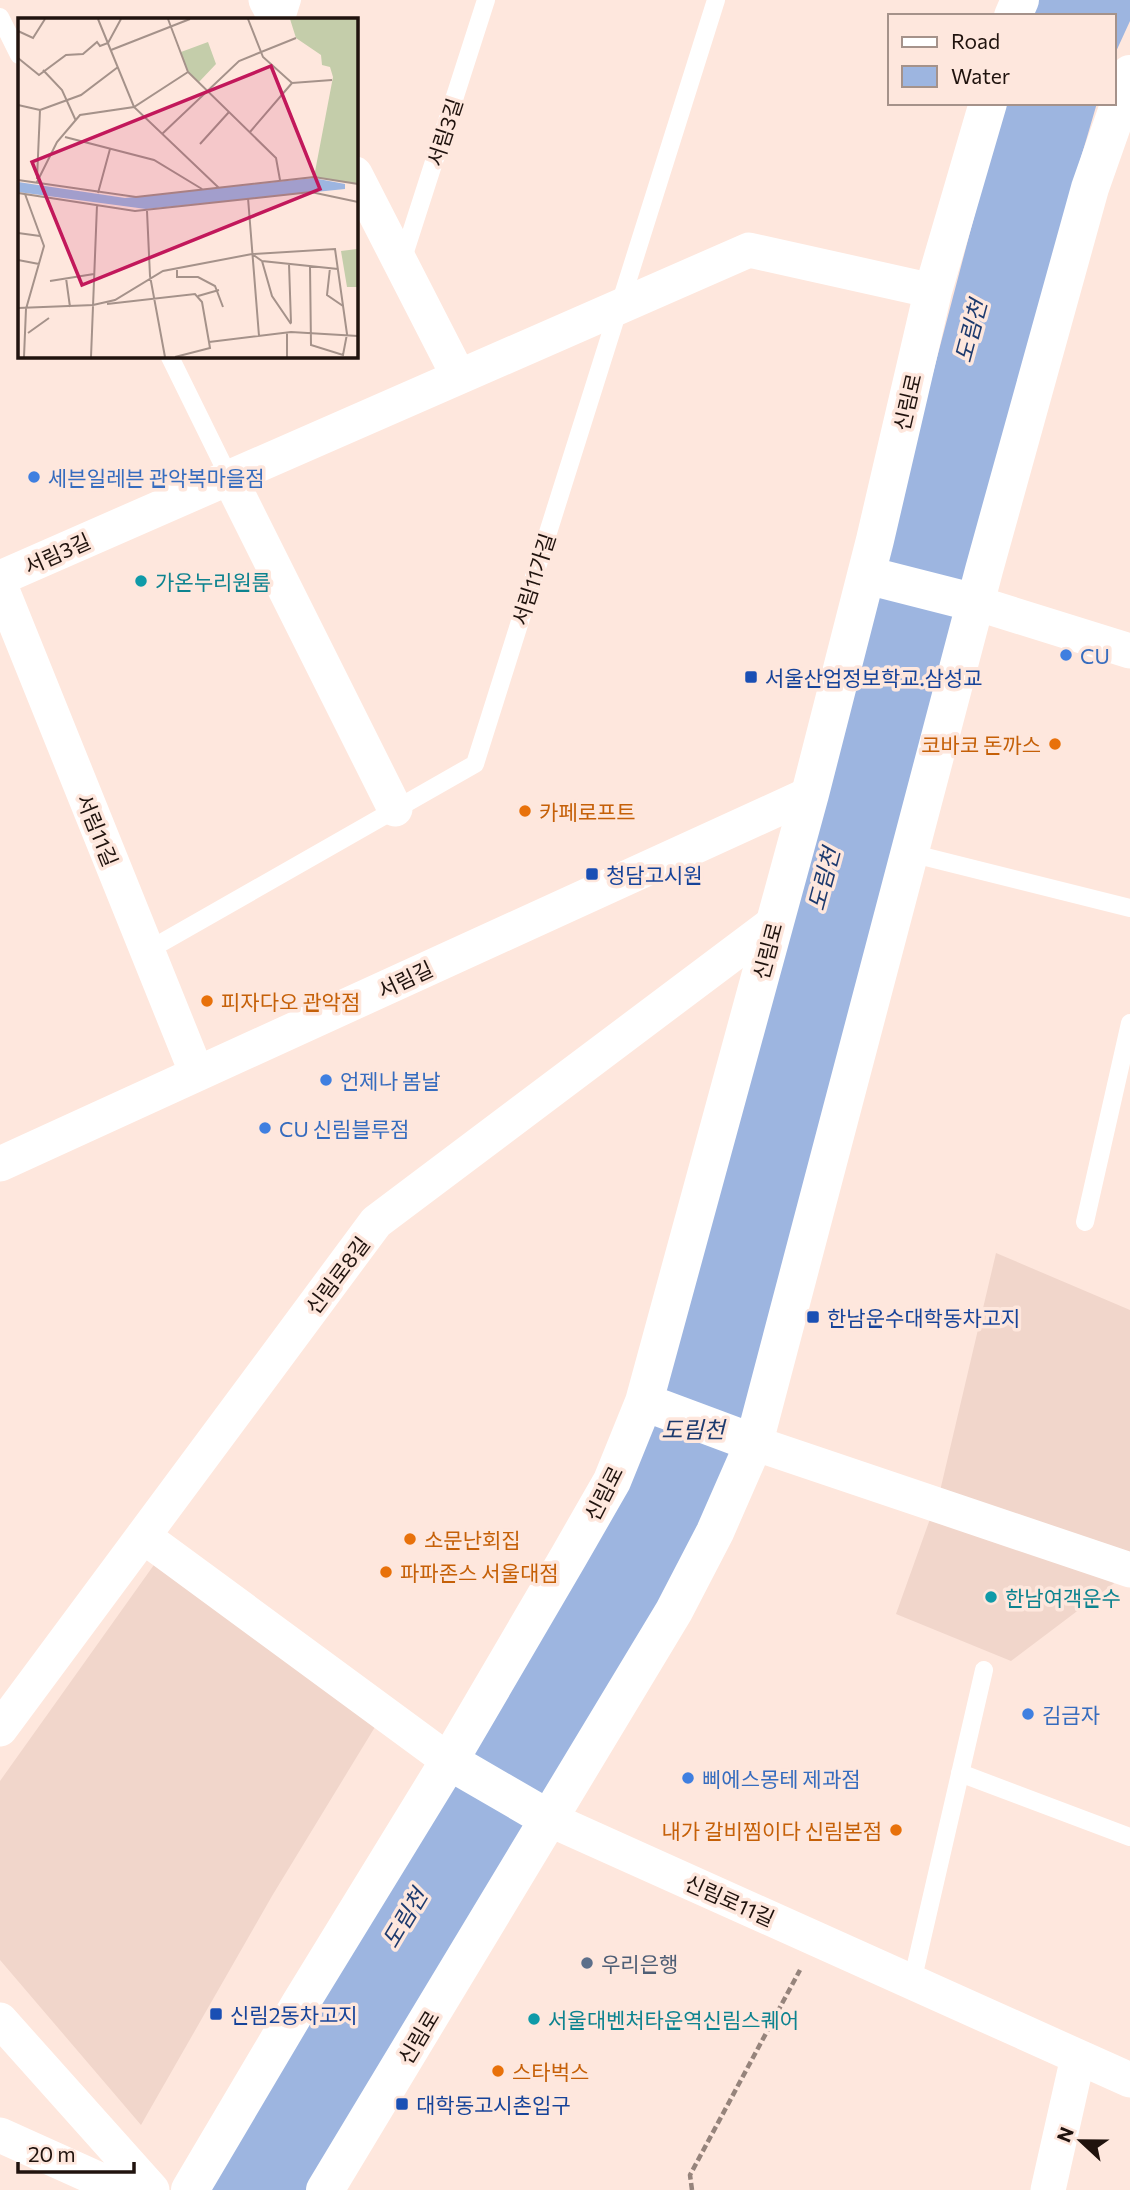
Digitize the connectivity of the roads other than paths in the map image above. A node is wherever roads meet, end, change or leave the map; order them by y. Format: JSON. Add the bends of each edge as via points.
{"nodes":[{"id":1,"x":266,"y":0,"type":"edge"},
{"id":2,"x":292,"y":0,"type":"edge"},
{"id":3,"x":486,"y":0,"type":"edge"},
{"id":4,"x":716,"y":0,"type":"edge"},
{"id":5,"x":0,"y":17,"type":"edge"},
{"id":6,"x":275,"y":18,"type":"edge"},
{"id":7,"x":286,"y":18,"type":"edge"},
{"id":8,"x":18,"y":53,"type":"edge"},
{"id":9,"x":1130,"y":74,"type":"edge"},
{"id":10,"x":987,"y":105,"type":"edge"},
{"id":11,"x":357,"y":178,"type":"edge"},
{"id":12,"x":401,"y":264,"type":"junction"},
{"id":13,"x":933,"y":291,"type":"junction"},
{"id":14,"x":620,"y":307,"type":"junction"},
{"id":15,"x":170,"y":357,"type":"edge"},
{"id":16,"x":459,"y":377,"type":"junction"},
{"id":17,"x":229,"y":477,"type":"junction"},
{"id":18,"x":866,"y":575,"type":"junction"},
{"id":19,"x":0,"y":578,"type":"edge"},
{"id":20,"x":0,"y":585,"type":"edge"},
{"id":21,"x":976,"y":603,"type":"junction"},
{"id":22,"x":1130,"y":652,"type":"edge"},
{"id":23,"x":810,"y":794,"type":"junction"},
{"id":24,"x":395,"y":810,"type":"junction"},
{"id":25,"x":910,"y":853,"type":"junction"},
{"id":26,"x":1130,"y":908,"type":"edge"},
{"id":27,"x":775,"y":922,"type":"junction"},
{"id":28,"x":147,"y":951,"type":"junction"},
{"id":29,"x":1130,"y":1023,"type":"edge"},
{"id":30,"x":197,"y":1074,"type":"junction"},
{"id":31,"x":0,"y":1164,"type":"edge"},
{"id":32,"x":1085,"y":1222,"type":"dead end"},
{"id":33,"x":647,"y":1403,"type":"junction"},
{"id":34,"x":754,"y":1443,"type":"junction"},
{"id":35,"x":143,"y":1536,"type":"junction"},
{"id":36,"x":1130,"y":1570,"type":"edge"},
{"id":37,"x":984,"y":1670,"type":"dead end"},
{"id":38,"x":0,"y":1728,"type":"edge"},
{"id":39,"x":453,"y":1764,"type":"junction"},
{"id":40,"x":960,"y":1773,"type":"junction"},
{"id":41,"x":538,"y":1813,"type":"junction"},
{"id":42,"x":1130,"y":1837,"type":"edge"},
{"id":43,"x":912,"y":1982,"type":"junction"},
{"id":44,"x":0,"y":2020,"type":"edge"},
{"id":45,"x":1078,"y":2057,"type":"junction"},
{"id":46,"x":1130,"y":2080,"type":"edge"},
{"id":47,"x":0,"y":2135,"type":"edge"},
{"id":48,"x":122,"y":2190,"type":"edge"},
{"id":49,"x":152,"y":2190,"type":"edge"},
{"id":50,"x":190,"y":2190,"type":"edge"},
{"id":51,"x":326,"y":2190,"type":"edge"},
{"id":52,"x":1048,"y":2190,"type":"edge"}],
"edges":[{"from":1,"to":6,"type":"street"},
{"from":2,"to":7,"type":"lane"},
{"from":3,"to":12,"type":"lane","name":"서림3길"},
{"from":4,"to":14,"type":"lane","name":"서림11가길"},
{"from":5,"to":8,"type":"lane"},
{"from":9,"to":21,"type":"main road","name":"신림로","via":[[1090,188]]},
{"from":10,"to":13,"type":"main road","name":"신림로"},
{"from":11,"to":12,"type":"street"},
{"from":12,"to":16,"type":"street"},
{"from":13,"to":14,"type":"street","via":[[749,250]]},
{"from":13,"to":18,"type":"main road","name":"신림로"},
{"from":14,"to":16,"type":"street","name":"서림3길"},
{"from":14,"to":24,"type":"lane","name":"서림11가길","via":[[475,764]]},
{"from":15,"to":17,"type":"lane"},
{"from":16,"to":17,"type":"street","name":"서림3길"},
{"from":17,"to":19,"type":"street","name":"서림3길"},
{"from":17,"to":24,"type":"street"},
{"from":18,"to":21,"type":"main road"},
{"from":18,"to":23,"type":"main road","name":"신림로"},
{"from":20,"to":28,"type":"street","name":"서림11길"},
{"from":21,"to":22,"type":"street"},
{"from":21,"to":25,"type":"main road","name":"신림로"},
{"from":23,"to":27,"type":"main road","name":"신림로"},
{"from":23,"to":30,"type":"street","name":"서림길"},
{"from":24,"to":28,"type":"lane","name":"서림11가길"},
{"from":25,"to":26,"type":"lane"},
{"from":25,"to":34,"type":"main road","name":"신림로"},
{"from":27,"to":33,"type":"main road","name":"신림로"},
{"from":27,"to":35,"type":"street","name":"신림로8길","via":[[376,1222]]},
{"from":28,"to":30,"type":"street","name":"서림11길"},
{"from":29,"to":32,"type":"lane"},
{"from":30,"to":31,"type":"street","name":"서림길"},
{"from":33,"to":34,"type":"main road"},
{"from":33,"to":39,"type":"main road","name":"신림로","via":[[612,1481]]},
{"from":34,"to":36,"type":"street"},
{"from":34,"to":41,"type":"main road","name":"신림로","via":[[674,1611]]},
{"from":35,"to":38,"type":"street","name":"신림로8길"},
{"from":35,"to":39,"type":"street"},
{"from":37,"to":40,"type":"lane"},
{"from":39,"to":41,"type":"main road"},
{"from":39,"to":50,"type":"main road","name":"신림로","via":[[300,2004]]},
{"from":40,"to":42,"type":"lane"},
{"from":40,"to":43,"type":"lane"},
{"from":41,"to":43,"type":"street","name":"신림로11길"},
{"from":41,"to":51,"type":"main road","name":"신림로"},
{"from":43,"to":45,"type":"street","name":"신림로11길"},
{"from":44,"to":49,"type":"street"},
{"from":45,"to":46,"type":"street","name":"신림로11길"},
{"from":45,"to":52,"type":"street"},
{"from":47,"to":48,"type":"street"}]}
